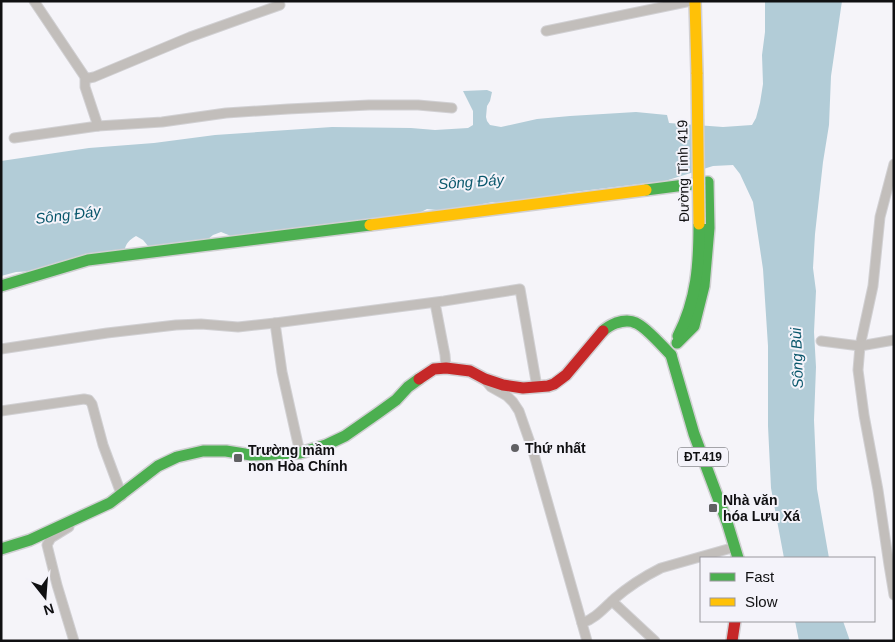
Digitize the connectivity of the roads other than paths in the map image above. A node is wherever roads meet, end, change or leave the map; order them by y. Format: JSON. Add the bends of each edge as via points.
{"nodes":[{"id":1,"x":34,"y":1,"type":"edge"},
{"id":2,"x":691,"y":1,"type":"edge"},
{"id":3,"x":695,"y":1,"type":"edge"},
{"id":4,"x":280,"y":5,"type":"dead end"},
{"id":5,"x":546,"y":31,"type":"dead end"},
{"id":6,"x":82,"y":73,"type":"junction"},
{"id":7,"x":452,"y":108,"type":"dead end"},
{"id":8,"x":98,"y":126,"type":"junction"},
{"id":9,"x":14,"y":138,"type":"dead end"},
{"id":10,"x":894,"y":164,"type":"edge"},
{"id":11,"x":1,"y":286,"type":"edge"},
{"id":12,"x":435,"y":302,"type":"junction"},
{"id":13,"x":275,"y":323,"type":"junction"},
{"id":14,"x":678,"y":339,"type":"junction"},
{"id":15,"x":894,"y":340,"type":"edge"},
{"id":16,"x":821,"y":341,"type":"dead end"},
{"id":17,"x":860,"y":346,"type":"junction"},
{"id":18,"x":1,"y":349,"type":"edge"},
{"id":19,"x":672,"y":355,"type":"junction"},
{"id":20,"x":446,"y":368,"type":"junction"},
{"id":21,"x":485,"y":379,"type":"junction"},
{"id":22,"x":537,"y":387,"type":"junction"},
{"id":23,"x":1,"y":411,"type":"edge"},
{"id":24,"x":300,"y":453,"type":"junction"},
{"id":25,"x":122,"y":496,"type":"junction"},
{"id":26,"x":76,"y":520,"type":"junction"},
{"id":27,"x":1,"y":549,"type":"edge"},
{"id":28,"x":737,"y":553,"type":"edge"},
{"id":29,"x":717,"y":557,"type":"edge"},
{"id":30,"x":700,"y":560,"type":"edge"},
{"id":31,"x":894,"y":593,"type":"edge"},
{"id":32,"x":612,"y":601,"type":"junction"},
{"id":33,"x":736,"y":622,"type":"edge"},
{"id":34,"x":582,"y":623,"type":"junction"},
{"id":35,"x":74,"y":641,"type":"edge"},
{"id":36,"x":587,"y":641,"type":"edge"},
{"id":37,"x":655,"y":641,"type":"edge"},
{"id":38,"x":732,"y":641,"type":"edge"}],
"edges":[{"from":1,"to":6,"type":"street"},
{"from":2,"to":5,"type":"street"},
{"from":3,"to":14,"type":"street","name":"Đường Tỉnh 419","bridge":true,"via":[[699,250],[695,294]]},
{"from":4,"to":6,"type":"street","via":[[190,37],[94,77],[89,78]]},
{"from":6,"to":8,"type":"street"},
{"from":7,"to":8,"type":"street","via":[[368,105],[226,112],[162,122]]},
{"from":8,"to":9,"type":"street"},
{"from":10,"to":17,"type":"street","via":[[880,217],[873,286]]},
{"from":11,"to":14,"type":"street","via":[[88,260],[708,182],[709,228],[704,286],[694,326]]},
{"from":12,"to":13,"type":"street"},
{"from":12,"to":20,"type":"street"},
{"from":12,"to":22,"type":"street","via":[[520,289]]},
{"from":13,"to":18,"type":"street","via":[[176,325]]},
{"from":13,"to":24,"type":"street"},
{"from":14,"to":19,"type":"street"},
{"from":15,"to":17,"type":"street"},
{"from":16,"to":17,"type":"street"},
{"from":17,"to":31,"type":"street","via":[[858,370],[864,415]]},
{"from":19,"to":22,"type":"street","via":[[642,326],[635,322],[619,322],[608,326],[566,375],[554,384]]},
{"from":19,"to":28,"type":"street","number":"ĐT.419","via":[[694,434]]},
{"from":20,"to":21,"type":"street","via":[[470,371]]},
{"from":20,"to":24,"type":"street","via":[[434,369],[423,376],[396,400],[345,436]]},
{"from":21,"to":22,"type":"street","via":[[503,385]]},
{"from":21,"to":34,"type":"street","via":[[507,396],[519,411]]},
{"from":23,"to":25,"type":"street","via":[[89,400]]},
{"from":24,"to":25,"type":"street","via":[[250,455],[203,451],[189,454],[158,466]]},
{"from":25,"to":26,"type":"street"},
{"from":26,"to":27,"type":"street"},
{"from":26,"to":35,"type":"street","via":[[68,529],[51,538],[47,545]]},
{"from":28,"to":29,"type":"street"},
{"from":30,"to":32,"type":"street","via":[[661,568]]},
{"from":32,"to":34,"type":"street"},
{"from":32,"to":37,"type":"street"},
{"from":33,"to":38,"type":"street"},
{"from":34,"to":36,"type":"street"}]}
